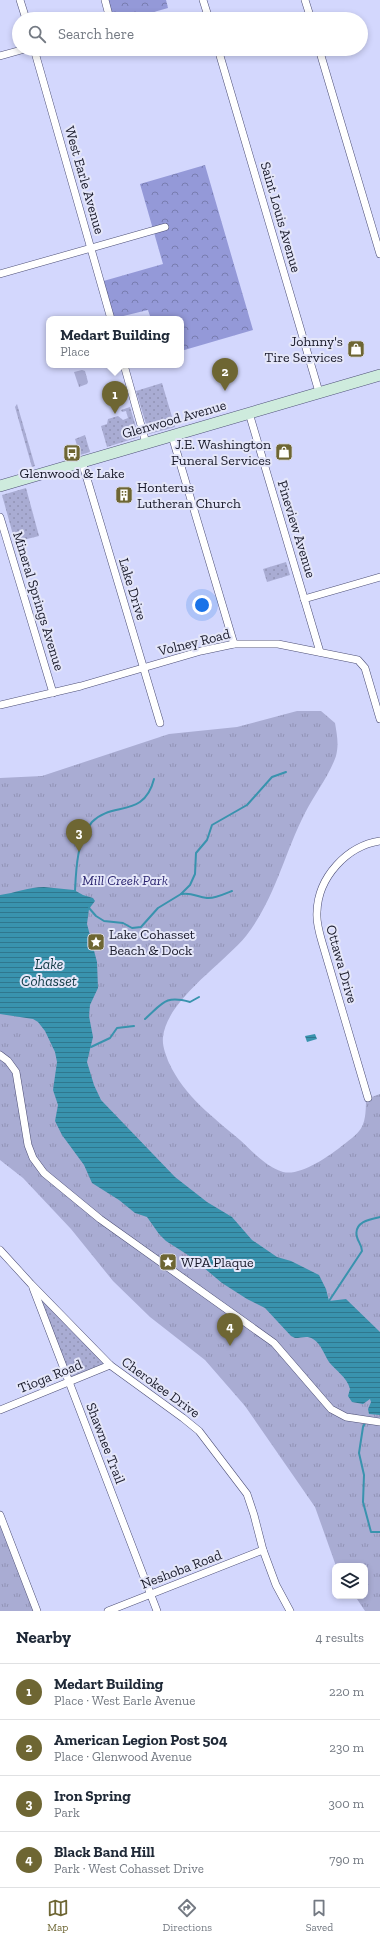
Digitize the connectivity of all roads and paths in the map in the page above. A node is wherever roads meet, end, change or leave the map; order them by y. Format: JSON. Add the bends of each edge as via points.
{"nodes":[{"id":1,"x":20,"y":0,"type":"edge"},
{"id":2,"x":105,"y":0,"type":"edge"},
{"id":3,"x":203,"y":0,"type":"edge"},
{"id":4,"x":305,"y":0,"type":"edge"},
{"id":5,"x":24,"y":12,"type":"edge"},
{"id":6,"x":108,"y":12,"type":"edge"},
{"id":7,"x":207,"y":12,"type":"edge"},
{"id":8,"x":309,"y":12,"type":"edge"},
{"id":9,"x":12,"y":53,"type":"edge"},
{"id":10,"x":0,"y":56,"type":"edge"},
{"id":11,"x":36,"y":56,"type":"edge"},
{"id":12,"x":220,"y":56,"type":"edge"},
{"id":13,"x":322,"y":56,"type":"edge"},
{"id":14,"x":165,"y":227,"type":"dead end"},
{"id":15,"x":91,"y":248,"type":"junction"},
{"id":16,"x":380,"y":254,"type":"edge"},
{"id":17,"x":0,"y":274,"type":"edge"},
{"id":18,"x":110,"y":316,"type":"edge"},
{"id":19,"x":125,"y":368,"type":"edge"},
{"id":20,"x":380,"y":375,"type":"edge"},
{"id":21,"x":319,"y":392,"type":"junction"},
{"id":22,"x":249,"y":413,"type":"junction"},
{"id":23,"x":172,"y":436,"type":"junction"},
{"id":24,"x":146,"y":443,"type":"junction"},
{"id":25,"x":82,"y":462,"type":"junction"},
{"id":26,"x":0,"y":486,"type":"edge"},
{"id":27,"x":0,"y":517,"type":"edge"},
{"id":28,"x":380,"y":577,"type":"edge"},
{"id":29,"x":304,"y":599,"type":"junction"},
{"id":30,"x":234,"y":644,"type":"junction"},
{"id":31,"x":320,"y":652,"type":"junction"},
{"id":32,"x":144,"y":668,"type":"junction"},
{"id":33,"x":53,"y":693,"type":"junction"},
{"id":34,"x":0,"y":705,"type":"edge"},
{"id":35,"x":380,"y":719,"type":"edge"},
{"id":36,"x":160,"y":724,"type":"dead end"},
{"id":37,"x":380,"y":840,"type":"edge"},
{"id":38,"x":0,"y":1055,"type":"edge"},
{"id":39,"x":368,"y":1098,"type":"dead end"},
{"id":40,"x":0,"y":1250,"type":"edge"},
{"id":41,"x":31,"y":1284,"type":"junction"},
{"id":42,"x":110,"y":1365,"type":"junction"},
{"id":43,"x":69,"y":1382,"type":"junction"},
{"id":44,"x":0,"y":1410,"type":"edge"},
{"id":45,"x":380,"y":1422,"type":"edge"},
{"id":46,"x":0,"y":1515,"type":"edge"},
{"id":47,"x":263,"y":1550,"type":"junction"},
{"id":48,"x":151,"y":1594,"type":"junction"},
{"id":49,"x":37,"y":1611,"type":"edge"},
{"id":50,"x":108,"y":1611,"type":"edge"},
{"id":51,"x":157,"y":1611,"type":"edge"},
{"id":52,"x":290,"y":1611,"type":"edge"}],
"edges":[{"from":1,"to":5,"type":"street"},
{"from":2,"to":6,"type":"street"},
{"from":3,"to":7,"type":"street"},
{"from":4,"to":8,"type":"street"},
{"from":9,"to":10,"type":"street"},
{"from":11,"to":15,"type":"street","name":"West Earle Avenue"},
{"from":12,"to":21,"type":"street","name":"Saint Louis Avenue"},
{"from":13,"to":16,"type":"street"},
{"from":14,"to":15,"type":"street"},
{"from":15,"to":17,"type":"street"},
{"from":15,"to":18,"type":"street","name":"West Earle Avenue"},
{"from":19,"to":24,"type":"street"},
{"from":20,"to":21,"type":"main road","name":"Glenwood Avenue"},
{"from":21,"to":22,"type":"main road","name":"Glenwood Avenue"},
{"from":22,"to":23,"type":"main road","name":"Glenwood Avenue"},
{"from":22,"to":29,"type":"street","name":"Pineview Avenue"},
{"from":23,"to":24,"type":"main road","name":"Glenwood Avenue"},
{"from":23,"to":30,"type":"street"},
{"from":24,"to":25,"type":"main road","name":"Glenwood Avenue"},
{"from":25,"to":26,"type":"main road","name":"Glenwood Avenue"},
{"from":25,"to":32,"type":"street","name":"Lake Drive"},
{"from":27,"to":33,"type":"street","name":"Mineral Springs Avenue"},
{"from":28,"to":29,"type":"street"},
{"from":29,"to":31,"type":"street","name":"Pineview Avenue"},
{"from":30,"to":31,"type":"street","name":"Volney Road","via":[[278,644]]},
{"from":30,"to":32,"type":"street","name":"Volney Road"},
{"from":31,"to":35,"type":"street","name":"Volney Road","via":[[362,663]]},
{"from":32,"to":33,"type":"street","name":"Volney Road"},
{"from":32,"to":36,"type":"street","name":"Lake Drive"},
{"from":33,"to":34,"type":"street","name":"Volney Road"},
{"from":37,"to":39,"type":"street","name":"Ottawa Drive","via":[[364,845],[340,861],[319,894],[316,911],[317,926]]},
{"from":38,"to":45,"type":"street","via":[[16,1072],[28,1145],[33,1158],[44,1173],[100,1218],[274,1343],[331,1409],[342,1415]]},
{"from":40,"to":41,"type":"street","name":"Cherokee Drive"},
{"from":41,"to":42,"type":"street","name":"Cherokee Drive"},
{"from":41,"to":43,"type":"street","name":"Shawnee Trail"},
{"from":42,"to":43,"type":"street","name":"Tioga Road"},
{"from":42,"to":47,"type":"street","name":"Cherokee Drive","via":[[199,1432],[247,1494]]},
{"from":43,"to":44,"type":"street","name":"Tioga Road"},
{"from":43,"to":48,"type":"street","name":"Shawnee Trail"},
{"from":46,"to":49,"type":"street"},
{"from":47,"to":48,"type":"street","name":"Neshoba Road"},
{"from":47,"to":52,"type":"street","name":"Cherokee Drive","via":[[276,1585]]},
{"from":48,"to":50,"type":"street","name":"Neshoba Road"},
{"from":48,"to":51,"type":"street","name":"Shawnee Trail"}]}
